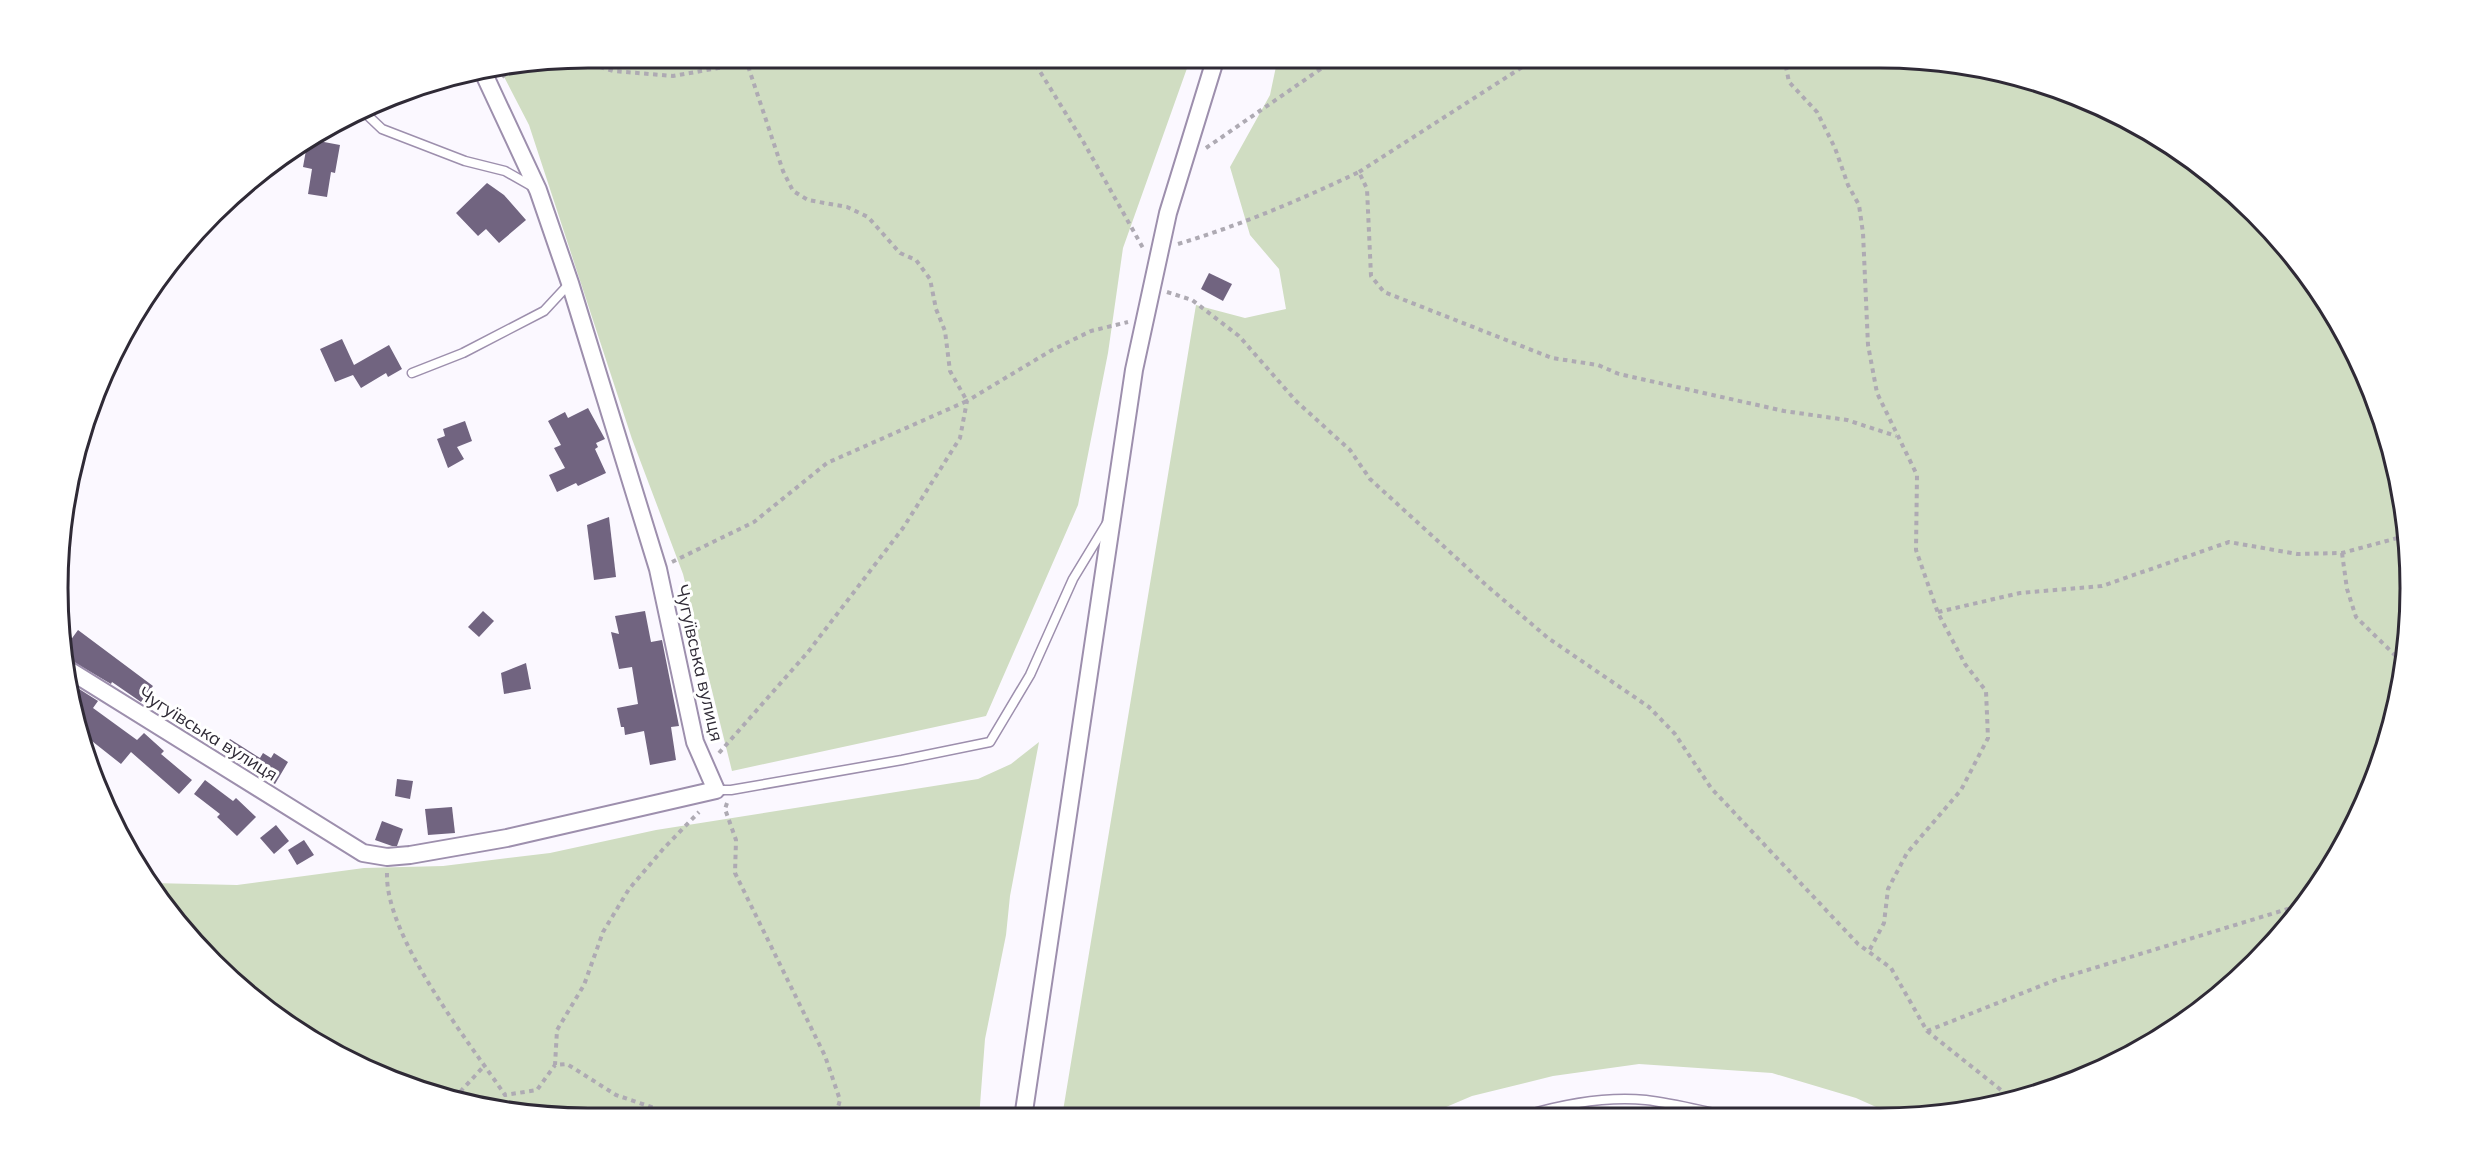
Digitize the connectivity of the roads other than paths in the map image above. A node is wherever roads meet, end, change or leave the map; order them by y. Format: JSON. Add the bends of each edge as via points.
{"nodes":[{"id":1,"x":1213,"y":68,"type":"edge"},
{"id":2,"x":486,"y":78,"type":"edge"},
{"id":3,"x":369,"y":116,"type":"edge"},
{"id":4,"x":538,"y":190,"type":"junction"},
{"id":5,"x":570,"y":283,"type":"junction"},
{"id":6,"x":412,"y":373,"type":"dead end"},
{"id":7,"x":1111,"y":518,"type":"junction"},
{"id":8,"x":75,"y":674,"type":"edge"},
{"id":9,"x":724,"y":790,"type":"junction"},
{"id":10,"x":1024,"y":1108,"type":"edge"},
{"id":11,"x":1550,"y":1108,"type":"edge"},
{"id":12,"x":1688,"y":1108,"type":"edge"}],
"edges":[{"from":1,"to":7,"type":"street","via":[[1168,213],[1134,370]]},
{"from":2,"to":4,"type":"street","name":"Чугуївська вулиця"},
{"from":3,"to":4,"type":"lane","via":[[382,129],[465,161],[505,171]]},
{"from":4,"to":5,"type":"street","name":"Чугуївська вулиця"},
{"from":5,"to":6,"type":"lane","via":[[544,311],[463,353]]},
{"from":5,"to":9,"type":"street","name":"Чугуївська вулиця","via":[[658,569],[695,742]]},
{"from":7,"to":9,"type":"lane","via":[[1073,579],[1030,675],[990,742]]},
{"from":7,"to":10,"type":"street"},
{"from":8,"to":9,"type":"street","name":"Чугуївська вулиця","via":[[363,853],[387,857],[507,838]]},
{"from":11,"to":12,"type":"lane","via":[[1600,1100],[1646,1100]]}]}
